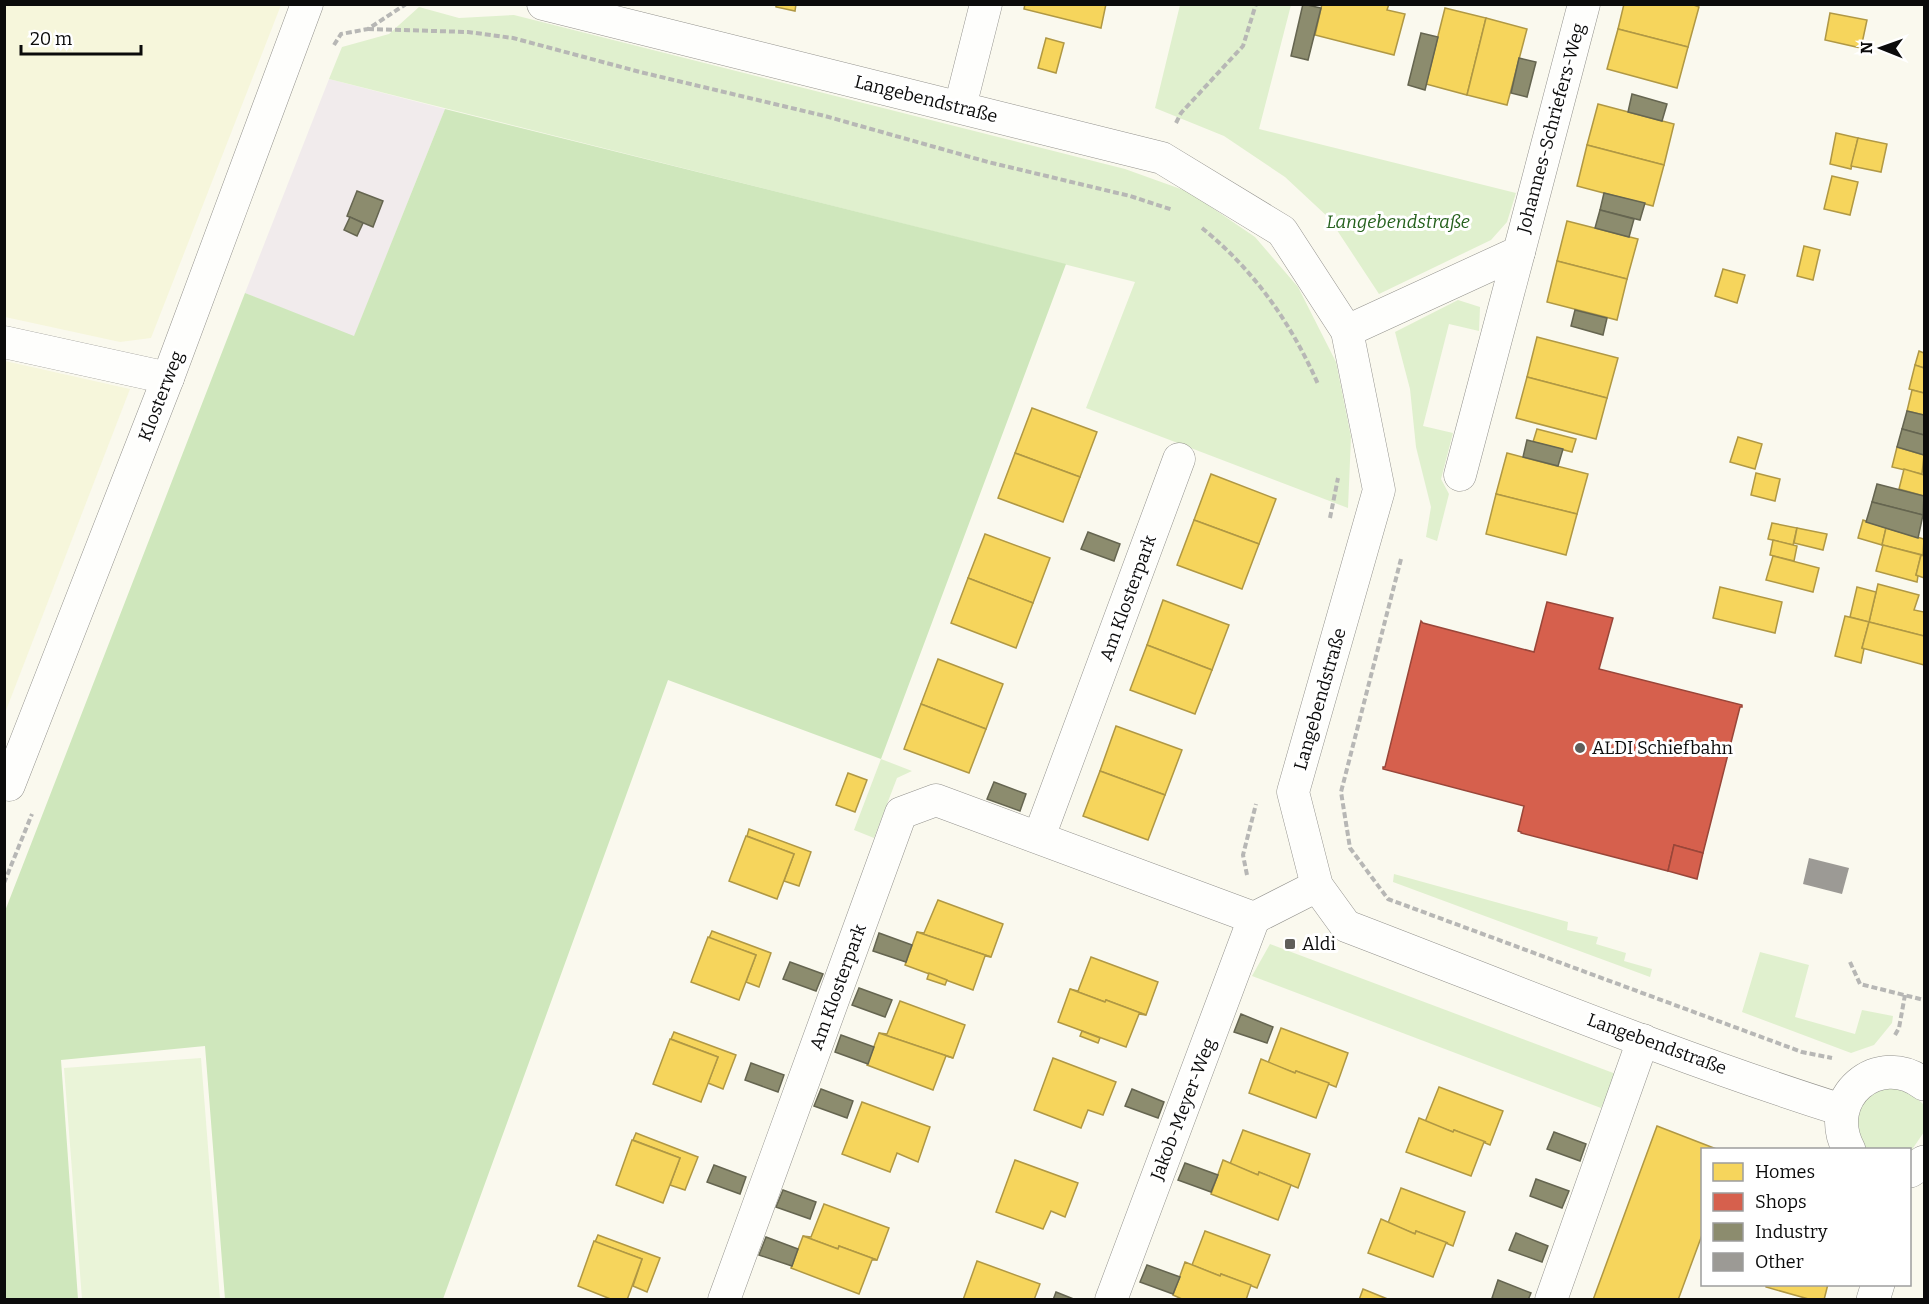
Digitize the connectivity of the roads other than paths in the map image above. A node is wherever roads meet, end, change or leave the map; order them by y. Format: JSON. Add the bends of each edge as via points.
{"nodes":[{"id":1,"x":307,"y":4,"type":"edge"},
{"id":2,"x":543,"y":4,"type":"edge"},
{"id":3,"x":986,"y":4,"type":"edge"},
{"id":4,"x":1584,"y":4,"type":"edge"},
{"id":5,"x":960,"y":107,"type":"junction"},
{"id":6,"x":1519,"y":252,"type":"junction"},
{"id":7,"x":1347,"y":331,"type":"junction"},
{"id":8,"x":4,"y":342,"type":"edge"},
{"id":9,"x":168,"y":378,"type":"junction"},
{"id":10,"x":1179,"y":459,"type":"dead end"},
{"id":11,"x":1460,"y":475,"type":"dead end"},
{"id":12,"x":9,"y":785,"type":"dead end"},
{"id":13,"x":1039,"y":837,"type":"junction"},
{"id":14,"x":1317,"y":886,"type":"junction"},
{"id":15,"x":1254,"y":918,"type":"junction"},
{"id":16,"x":1643,"y":1040,"type":"junction"},
{"id":17,"x":1922,"y":1074,"type":"edge"},
{"id":18,"x":1842,"y":1110,"type":"junction"},
{"id":19,"x":1848,"y":1148,"type":"edge"},
{"id":20,"x":1924,"y":1161,"type":"edge"},
{"id":21,"x":1911,"y":1170,"type":"edge"},
{"id":22,"x":724,"y":1299,"type":"edge"},
{"id":23,"x":1112,"y":1299,"type":"edge"},
{"id":24,"x":1551,"y":1299,"type":"edge"}],
"edges":[{"from":1,"to":9,"type":"street","name":"Klosterweg"},
{"from":2,"to":5,"type":"street","name":"Langebendstraße"},
{"from":3,"to":5,"type":"street"},
{"from":4,"to":6,"type":"street","name":"Johannes-Schriefers-Weg"},
{"from":5,"to":7,"type":"street","name":"Langebendstraße","via":[[1162,158],[1282,231]]},
{"from":6,"to":7,"type":"street","name":"Johannes-Schriefers-Weg"},
{"from":6,"to":11,"type":"street","name":"Johannes-Schriefers-Weg"},
{"from":7,"to":14,"type":"street","name":"Langebendstraße","via":[[1379,490],[1293,792]]},
{"from":8,"to":9,"type":"street"},
{"from":9,"to":12,"type":"street","name":"Klosterweg"},
{"from":10,"to":13,"type":"street","name":"Am Klosterpark"},
{"from":13,"to":15,"type":"street","name":"Am Klosterpark"},
{"from":13,"to":22,"type":"street","name":"Am Klosterpark","via":[[936,800],[901,813]]},
{"from":14,"to":15,"type":"street"},
{"from":14,"to":16,"type":"street","name":"Langebendstraße","via":[[1346,926]]},
{"from":15,"to":23,"type":"street","name":"Jakob-Meyer-Weg"},
{"from":16,"to":18,"type":"street","name":"Langebendstraße"},
{"from":16,"to":24,"type":"street"},
{"from":17,"to":18,"type":"street","via":[[1888,1072],[1872,1076],[1848,1095]]},
{"from":18,"to":19,"type":"street","via":[[1841,1125]]},
{"from":20,"to":21,"type":"street"}]}
